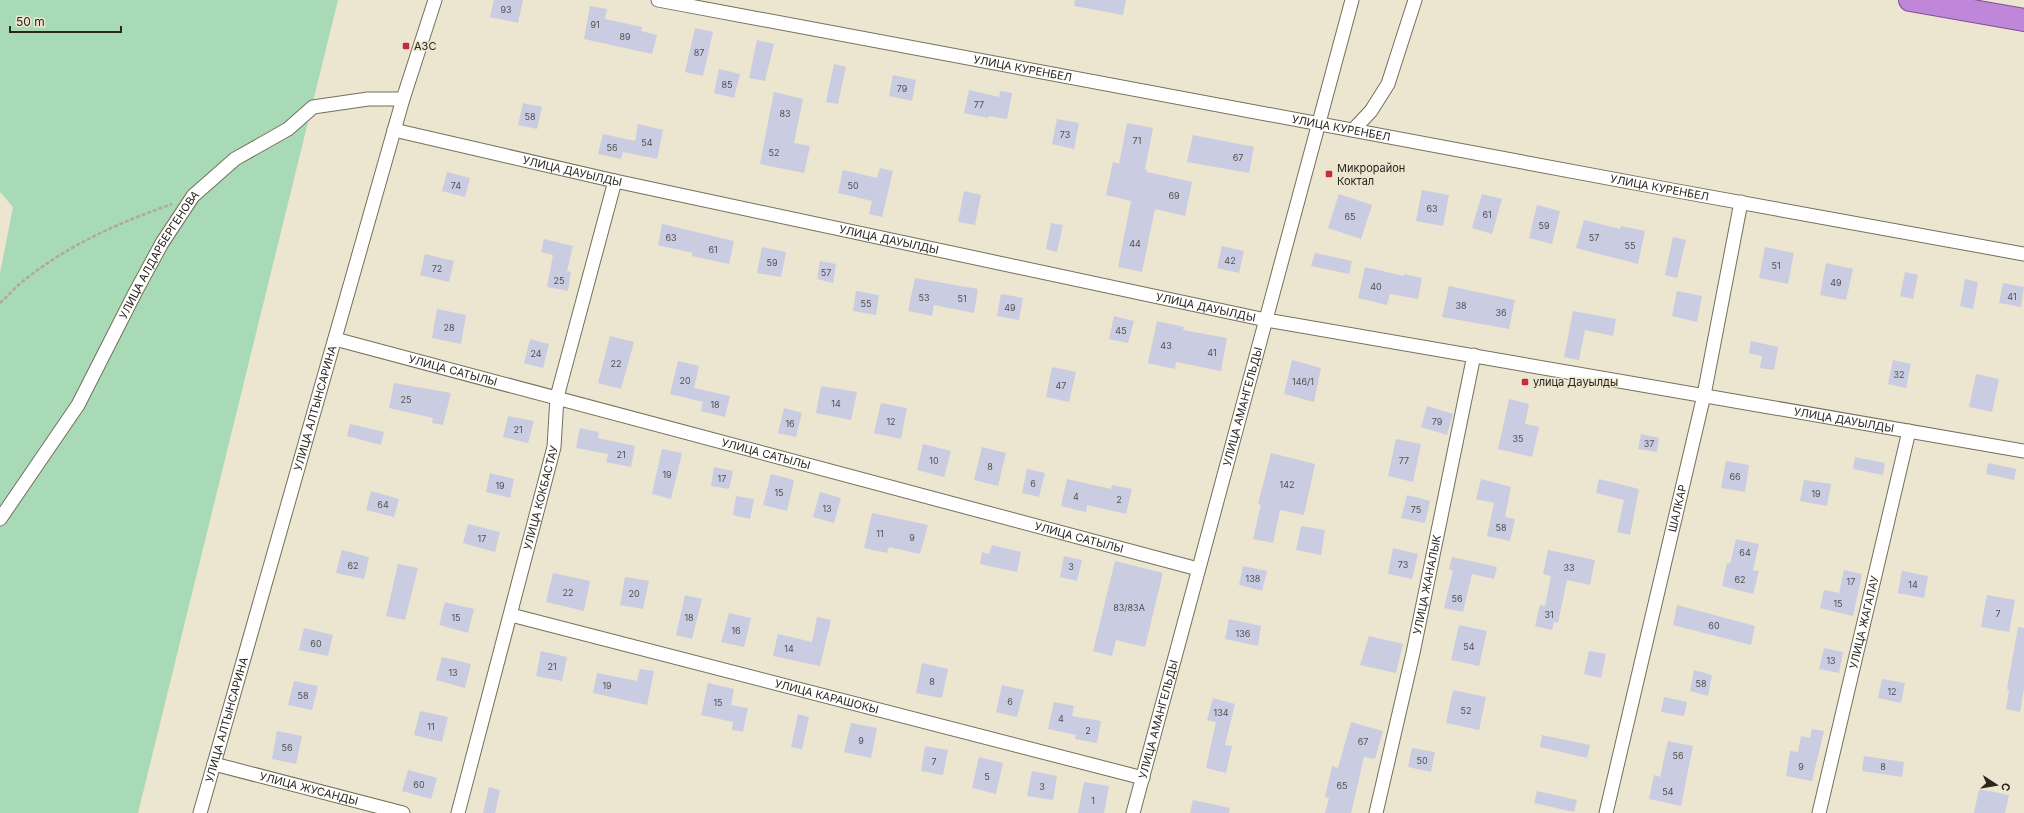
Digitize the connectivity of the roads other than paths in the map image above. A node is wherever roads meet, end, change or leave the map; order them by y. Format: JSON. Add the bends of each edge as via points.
{"nodes":[{"id":1,"x":658,"y":0,"type":"edge"},
{"id":2,"x":1352,"y":0,"type":"edge"},
{"id":3,"x":1415,"y":0,"type":"edge"},
{"id":4,"x":1910,"y":0,"type":"edge"},
{"id":5,"x":433,"y":1,"type":"edge"},
{"id":6,"x":2024,"y":20,"type":"edge"},
{"id":7,"x":403,"y":99,"type":"junction"},
{"id":8,"x":1319,"y":124,"type":"junction"},
{"id":9,"x":394,"y":130,"type":"junction"},
{"id":10,"x":1353,"y":130,"type":"junction"},
{"id":11,"x":615,"y":181,"type":"junction"},
{"id":12,"x":1741,"y":202,"type":"junction"},
{"id":13,"x":2024,"y":254,"type":"edge"},
{"id":14,"x":1266,"y":320,"type":"junction"},
{"id":15,"x":335,"y":338,"type":"junction"},
{"id":16,"x":1474,"y":355,"type":"junction"},
{"id":17,"x":1704,"y":395,"type":"junction"},
{"id":18,"x":557,"y":397,"type":"junction"},
{"id":19,"x":1909,"y":431,"type":"junction"},
{"id":20,"x":2024,"y":451,"type":"edge"},
{"id":21,"x":0,"y":519,"type":"edge"},
{"id":22,"x":1198,"y":569,"type":"junction"},
{"id":23,"x":511,"y":615,"type":"junction"},
{"id":24,"x":214,"y":764,"type":"junction"},
{"id":25,"x":1143,"y":778,"type":"junction"},
{"id":26,"x":200,"y":813,"type":"edge"},
{"id":27,"x":403,"y":813,"type":"edge"},
{"id":28,"x":458,"y":813,"type":"edge"},
{"id":29,"x":1133,"y":813,"type":"edge"},
{"id":30,"x":1376,"y":813,"type":"edge"},
{"id":31,"x":1606,"y":813,"type":"edge"},
{"id":32,"x":1819,"y":813,"type":"edge"}],
"edges":[{"from":1,"to":8,"type":"street","name":"УЛИЦА КУРЕНБЕЛ"},
{"from":2,"to":8,"type":"street","name":"УЛИЦА АМАНГЕЛЬДЫ"},
{"from":3,"to":10,"type":"street","via":[[1388,84],[1371,110]]},
{"from":4,"to":6,"type":"highway"},
{"from":5,"to":7,"type":"street","name":"УЛИЦА АЛТЫНСАРИНА"},
{"from":7,"to":9,"type":"street","name":"УЛИЦА АЛТЫНСАРИНА"},
{"from":7,"to":21,"type":"street","name":"УЛИЦА АЛДАРБЕРГЕНОВА","via":[[368,99],[313,107],[288,129],[234,159],[193,196],[162,243],[136,290],[78,405]]},
{"from":8,"to":10,"type":"street","name":"УЛИЦА КУРЕНБЕЛ"},
{"from":8,"to":14,"type":"street","name":"УЛИЦА АМАНГЕЛЬДЫ"},
{"from":9,"to":11,"type":"street","name":"УЛИЦА ДАУЫЛДЫ"},
{"from":9,"to":15,"type":"street","name":"УЛИЦА АЛТЫНСАРИНА"},
{"from":10,"to":12,"type":"street","name":"УЛИЦА КУРЕНБЕЛ"},
{"from":11,"to":14,"type":"street","name":"УЛИЦА ДАУЫЛДЫ"},
{"from":11,"to":18,"type":"street","name":"УЛИЦА КОКБАСТАУ"},
{"from":12,"to":13,"type":"street","name":"УЛИЦА КУРЕНБЕЛ"},
{"from":12,"to":17,"type":"street","name":"ШАЛКАР"},
{"from":14,"to":16,"type":"street","name":"УЛИЦА ДАУЫЛДЫ"},
{"from":14,"to":22,"type":"street","name":"УЛИЦА АМАНГЕЛЬДЫ"},
{"from":15,"to":18,"type":"street","name":"УЛИЦА САТЫЛЫ"},
{"from":15,"to":24,"type":"street","name":"УЛИЦА АЛТЫНСАРИНА"},
{"from":16,"to":17,"type":"street","name":"УЛИЦА ДАУЫЛДЫ"},
{"from":16,"to":30,"type":"street","name":"УЛИЦА ЖАНАЛЫК"},
{"from":17,"to":19,"type":"street","name":"УЛИЦА ДАУЫЛДЫ"},
{"from":17,"to":31,"type":"street","name":"ШАЛКАР"},
{"from":18,"to":22,"type":"street","name":"УЛИЦА САТЫЛЫ"},
{"from":18,"to":23,"type":"street","name":"УЛИЦА КОКБАСТАУ","via":[[554,447]]},
{"from":19,"to":20,"type":"street","name":"УЛИЦА ДАУЫЛДЫ"},
{"from":19,"to":32,"type":"street","name":"УЛИЦА ЖАГАЛАУ"},
{"from":22,"to":25,"type":"street","name":"УЛИЦА АМАНГЕЛЬДЫ"},
{"from":23,"to":25,"type":"street","name":"УЛИЦА КАРАШОКЫ"},
{"from":23,"to":28,"type":"street","name":"УЛИЦА КОКБАСТАУ"},
{"from":24,"to":26,"type":"street","name":"УЛИЦА АЛТЫНСАРИНА"},
{"from":24,"to":27,"type":"street","name":"УЛИЦА ЖУСАНДЫ"},
{"from":25,"to":29,"type":"street","name":"УЛИЦА АМАНГЕЛЬДЫ"}]}
